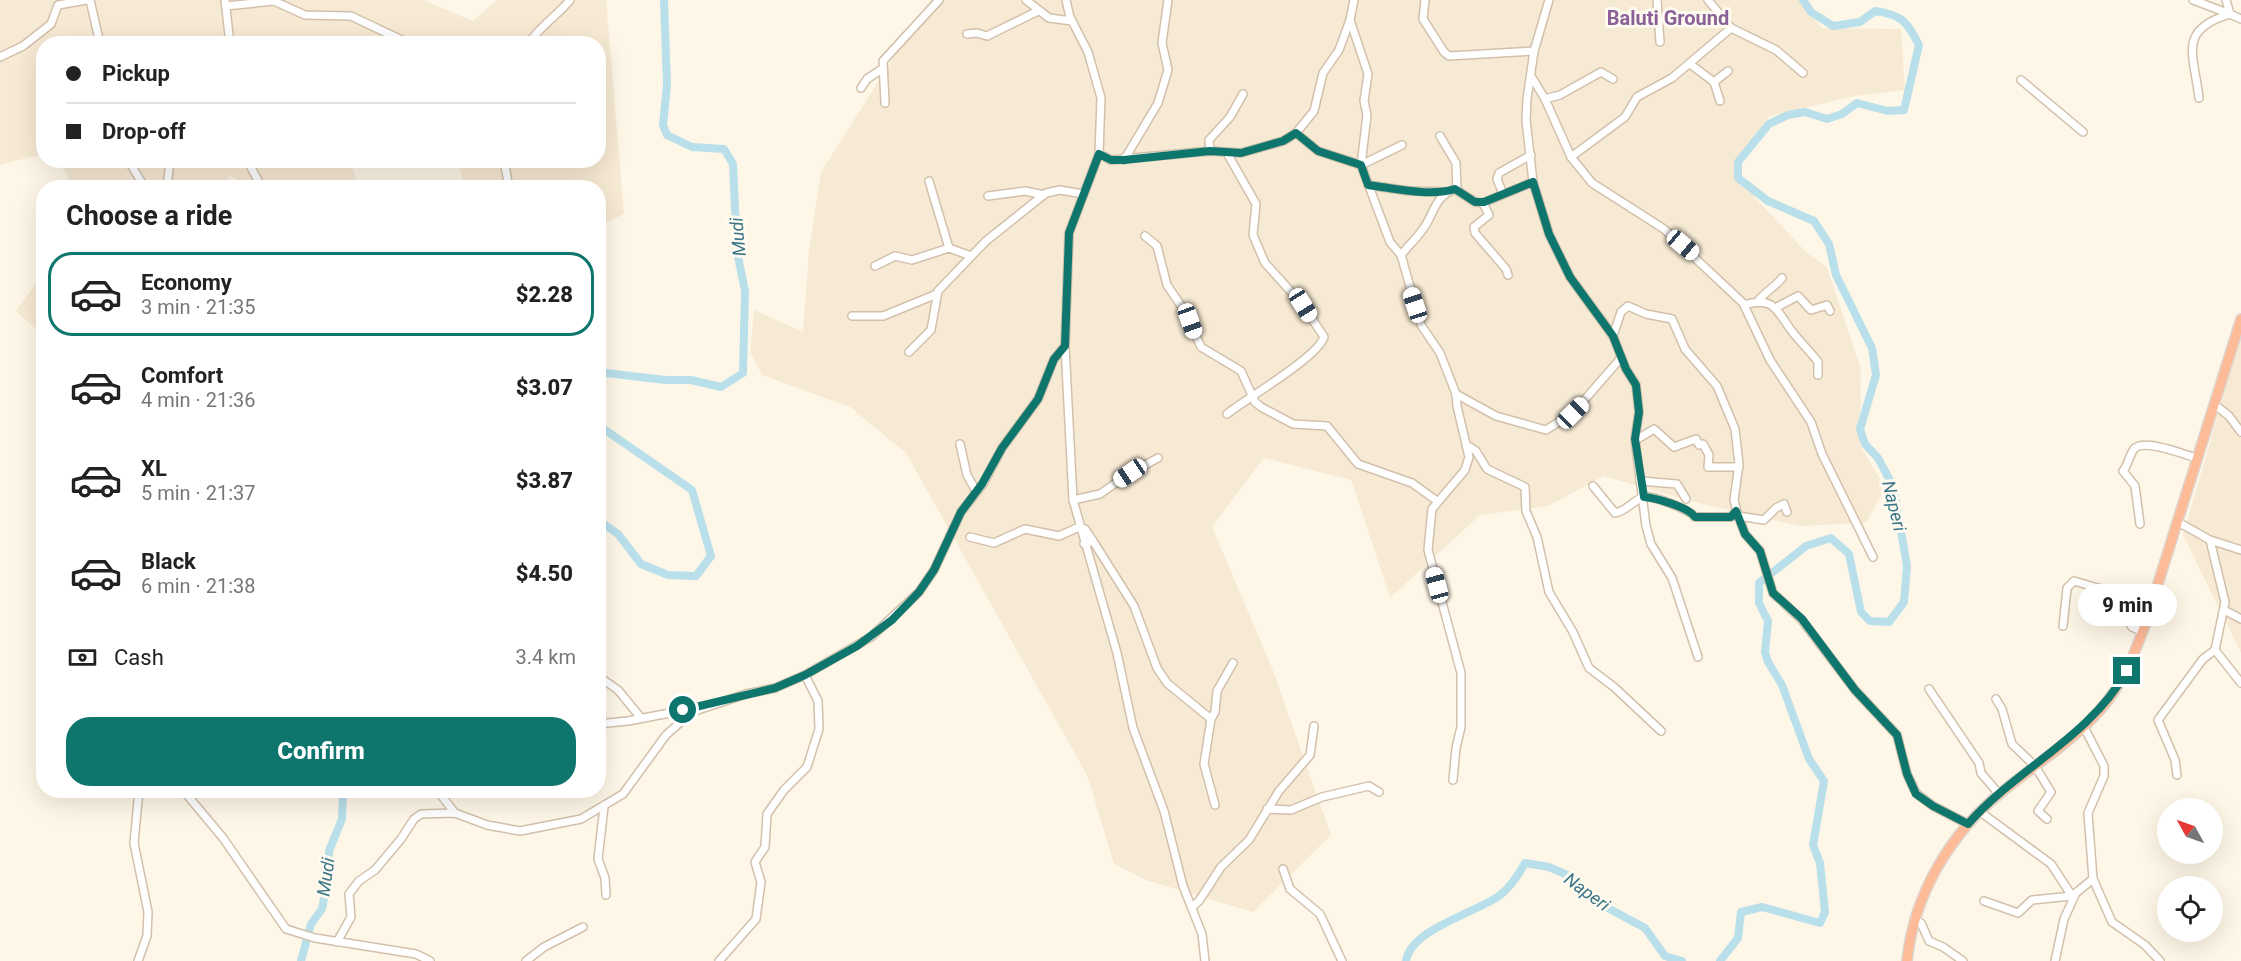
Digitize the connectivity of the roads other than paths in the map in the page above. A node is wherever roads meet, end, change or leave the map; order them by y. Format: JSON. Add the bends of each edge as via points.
{"nodes":[{"id":1,"x":88,"y":0,"type":"edge"},
{"id":2,"x":570,"y":0,"type":"edge"},
{"id":3,"x":939,"y":0,"type":"edge"},
{"id":4,"x":1026,"y":0,"type":"edge"},
{"id":5,"x":1066,"y":0,"type":"edge"},
{"id":6,"x":1168,"y":0,"type":"edge"},
{"id":7,"x":1354,"y":0,"type":"edge"},
{"id":8,"x":1425,"y":0,"type":"edge"},
{"id":9,"x":1549,"y":0,"type":"edge"},
{"id":10,"x":1658,"y":0,"type":"edge"},
{"id":11,"x":1708,"y":0,"type":"edge"},
{"id":12,"x":2193,"y":0,"type":"edge"},
{"id":13,"x":2226,"y":0,"type":"edge"},
{"id":14,"x":226,"y":3,"type":"edge"},
{"id":15,"x":1038,"y":12,"type":"junction"},
{"id":16,"x":2230,"y":14,"type":"junction"},
{"id":17,"x":2241,"y":19,"type":"edge"},
{"id":18,"x":1350,"y":20,"type":"junction"},
{"id":19,"x":1072,"y":21,"type":"junction"},
{"id":20,"x":1731,"y":28,"type":"junction"},
{"id":21,"x":967,"y":34,"type":"dead end"},
{"id":22,"x":98,"y":36,"type":"edge"},
{"id":23,"x":229,"y":36,"type":"edge"},
{"id":24,"x":393,"y":36,"type":"edge"},
{"id":25,"x":535,"y":36,"type":"edge"},
{"id":26,"x":1660,"y":42,"type":"dead end"},
{"id":27,"x":1534,"y":51,"type":"junction"},
{"id":28,"x":0,"y":57,"type":"edge"},
{"id":29,"x":1690,"y":64,"type":"junction"},
{"id":30,"x":882,"y":69,"type":"junction"},
{"id":31,"x":1728,"y":71,"type":"dead end"},
{"id":32,"x":1803,"y":73,"type":"dead end"},
{"id":33,"x":1531,"y":76,"type":"junction"},
{"id":34,"x":1613,"y":79,"type":"dead end"},
{"id":35,"x":2021,"y":80,"type":"dead end"},
{"id":36,"x":1714,"y":82,"type":"junction"},
{"id":37,"x":861,"y":88,"type":"dead end"},
{"id":38,"x":1243,"y":93,"type":"dead end"},
{"id":39,"x":2199,"y":98,"type":"dead end"},
{"id":40,"x":1545,"y":99,"type":"junction"},
{"id":41,"x":1720,"y":101,"type":"dead end"},
{"id":42,"x":885,"y":103,"type":"dead end"},
{"id":43,"x":2084,"y":132,"type":"dead end"},
{"id":44,"x":1296,"y":133,"type":"junction"},
{"id":45,"x":1440,"y":136,"type":"dead end"},
{"id":46,"x":1562,"y":140,"type":"junction"},
{"id":47,"x":1402,"y":145,"type":"dead end"},
{"id":48,"x":1584,"y":146,"type":"junction"},
{"id":49,"x":1210,"y":151,"type":"junction"},
{"id":50,"x":1227,"y":153,"type":"junction"},
{"id":51,"x":1099,"y":154,"type":"junction"},
{"id":52,"x":1531,"y":154,"type":"junction"},
{"id":53,"x":1571,"y":157,"type":"junction"},
{"id":54,"x":1124,"y":160,"type":"junction"},
{"id":55,"x":1361,"y":165,"type":"junction"},
{"id":56,"x":929,"y":181,"type":"dead end"},
{"id":57,"x":1533,"y":182,"type":"junction"},
{"id":58,"x":1368,"y":185,"type":"junction"},
{"id":59,"x":1457,"y":190,"type":"junction"},
{"id":60,"x":1448,"y":192,"type":"junction"},
{"id":61,"x":1083,"y":194,"type":"junction"},
{"id":62,"x":1503,"y":194,"type":"junction"},
{"id":63,"x":1044,"y":195,"type":"junction"},
{"id":64,"x":988,"y":196,"type":"dead end"},
{"id":65,"x":1484,"y":202,"type":"junction"},
{"id":66,"x":1145,"y":236,"type":"dead end"},
{"id":67,"x":949,"y":248,"type":"junction"},
{"id":68,"x":1401,"y":255,"type":"junction"},
{"id":69,"x":971,"y":256,"type":"junction"},
{"id":70,"x":874,"y":266,"type":"dead end"},
{"id":71,"x":1508,"y":275,"type":"dead end"},
{"id":72,"x":1782,"y":278,"type":"dead end"},
{"id":73,"x":937,"y":294,"type":"junction"},
{"id":74,"x":1758,"y":301,"type":"junction"},
{"id":75,"x":1744,"y":305,"type":"junction"},
{"id":76,"x":1777,"y":308,"type":"junction"},
{"id":77,"x":1830,"y":311,"type":"dead end"},
{"id":78,"x":852,"y":316,"type":"dead end"},
{"id":79,"x":2241,"y":319,"type":"edge"},
{"id":80,"x":1613,"y":336,"type":"junction"},
{"id":81,"x":1065,"y":346,"type":"junction"},
{"id":82,"x":909,"y":352,"type":"dead end"},
{"id":83,"x":1621,"y":358,"type":"junction"},
{"id":84,"x":1818,"y":375,"type":"dead end"},
{"id":85,"x":1456,"y":394,"type":"junction"},
{"id":86,"x":1252,"y":395,"type":"junction"},
{"id":87,"x":2214,"y":404,"type":"junction"},
{"id":88,"x":1227,"y":414,"type":"dead end"},
{"id":89,"x":2241,"y":432,"type":"edge"},
{"id":90,"x":1636,"y":440,"type":"junction"},
{"id":91,"x":960,"y":444,"type":"dead end"},
{"id":92,"x":1468,"y":446,"type":"junction"},
{"id":93,"x":1158,"y":458,"type":"dead end"},
{"id":94,"x":2196,"y":458,"type":"junction"},
{"id":95,"x":1739,"y":467,"type":"junction"},
{"id":96,"x":1640,"y":481,"type":"junction"},
{"id":97,"x":1593,"y":486,"type":"dead end"},
{"id":98,"x":976,"y":491,"type":"junction"},
{"id":99,"x":1644,"y":497,"type":"junction"},
{"id":100,"x":1686,"y":499,"type":"dead end"},
{"id":101,"x":1073,"y":500,"type":"junction"},
{"id":102,"x":1437,"y":501,"type":"junction"},
{"id":103,"x":1787,"y":512,"type":"dead end"},
{"id":104,"x":1737,"y":513,"type":"junction"},
{"id":105,"x":2178,"y":522,"type":"junction"},
{"id":106,"x":2140,"y":524,"type":"dead end"},
{"id":107,"x":1079,"y":527,"type":"junction"},
{"id":108,"x":970,"y":537,"type":"dead end"},
{"id":109,"x":2210,"y":540,"type":"junction"},
{"id":110,"x":1093,"y":541,"type":"junction"},
{"id":111,"x":1084,"y":544,"type":"junction"},
{"id":112,"x":2241,"y":549,"type":"edge"},
{"id":113,"x":1874,"y":557,"type":"dead end"},
{"id":114,"x":2224,"y":610,"type":"junction"},
{"id":115,"x":2241,"y":619,"type":"edge"},
{"id":116,"x":2063,"y":626,"type":"dead end"},
{"id":117,"x":2143,"y":632,"type":"junction"},
{"id":118,"x":2215,"y":650,"type":"junction"},
{"id":119,"x":1698,"y":657,"type":"dead end"},
{"id":120,"x":1233,"y":663,"type":"dead end"},
{"id":121,"x":805,"y":675,"type":"junction"},
{"id":122,"x":606,"y":682,"type":"edge"},
{"id":123,"x":2241,"y":683,"type":"edge"},
{"id":124,"x":1929,"y":690,"type":"dead end"},
{"id":125,"x":1996,"y":699,"type":"dead end"},
{"id":126,"x":702,"y":706,"type":"junction"},
{"id":127,"x":641,"y":718,"type":"junction"},
{"id":128,"x":1211,"y":719,"type":"junction"},
{"id":129,"x":606,"y":723,"type":"edge"},
{"id":130,"x":1314,"y":726,"type":"dead end"},
{"id":131,"x":2084,"y":727,"type":"junction"},
{"id":132,"x":1661,"y":731,"type":"dead end"},
{"id":133,"x":2035,"y":766,"type":"junction"},
{"id":134,"x":2177,"y":775,"type":"dead end"},
{"id":135,"x":1453,"y":780,"type":"dead end"},
{"id":136,"x":1379,"y":792,"type":"dead end"},
{"id":137,"x":1999,"y":794,"type":"junction"},
{"id":138,"x":138,"y":798,"type":"edge"},
{"id":139,"x":189,"y":798,"type":"edge"},
{"id":140,"x":443,"y":798,"type":"edge"},
{"id":141,"x":1215,"y":805,"type":"dead end"},
{"id":142,"x":604,"y":807,"type":"junction"},
{"id":143,"x":1266,"y":809,"type":"junction"},
{"id":144,"x":1979,"y":811,"type":"junction"},
{"id":145,"x":455,"y":813,"type":"junction"},
{"id":146,"x":2048,"y":819,"type":"dead end"},
{"id":147,"x":1968,"y":824,"type":"junction"},
{"id":148,"x":1283,"y":869,"type":"dead end"},
{"id":149,"x":2093,"y":879,"type":"junction"},
{"id":150,"x":606,"y":895,"type":"dead end"},
{"id":151,"x":2074,"y":895,"type":"junction"},
{"id":152,"x":1984,"y":902,"type":"dead end"},
{"id":153,"x":1192,"y":907,"type":"junction"},
{"id":154,"x":1914,"y":919,"type":"junction"},
{"id":155,"x":584,"y":927,"type":"dead end"},
{"id":156,"x":336,"y":942,"type":"junction"},
{"id":157,"x":138,"y":961,"type":"edge"},
{"id":158,"x":429,"y":961,"type":"edge"},
{"id":159,"x":526,"y":961,"type":"edge"},
{"id":160,"x":719,"y":961,"type":"edge"},
{"id":161,"x":1205,"y":961,"type":"edge"},
{"id":162,"x":1342,"y":961,"type":"edge"},
{"id":163,"x":1906,"y":961,"type":"edge"},
{"id":164,"x":1963,"y":961,"type":"edge"},
{"id":165,"x":2055,"y":961,"type":"edge"},
{"id":166,"x":2160,"y":961,"type":"edge"}],
"edges":[{"from":1,"to":22,"type":"street"},
{"from":1,"to":28,"type":"street","via":[[58,5],[51,24],[23,46]]},
{"from":2,"to":25,"type":"street"},
{"from":3,"to":30,"type":"street","via":[[892,49]]},
{"from":4,"to":15,"type":"street"},
{"from":5,"to":19,"type":"street"},
{"from":6,"to":54,"type":"street","via":[[1162,43],[1168,70],[1158,102]]},
{"from":7,"to":18,"type":"street"},
{"from":8,"to":27,"type":"street","via":[[1423,19],[1449,56]]},
{"from":9,"to":27,"type":"street"},
{"from":10,"to":26,"type":"street"},
{"from":11,"to":20,"type":"street"},
{"from":12,"to":16,"type":"street"},
{"from":13,"to":16,"type":"street"},
{"from":14,"to":23,"type":"street"},
{"from":14,"to":24,"type":"street","via":[[274,1],[305,15],[351,16]]},
{"from":15,"to":19,"type":"street"},
{"from":15,"to":21,"type":"street","via":[[987,36]]},
{"from":16,"to":17,"type":"street"},
{"from":16,"to":39,"type":"street","via":[[2206,23],[2195,34]]},
{"from":18,"to":44,"type":"street","via":[[1339,50],[1323,72],[1314,111]]},
{"from":18,"to":55,"type":"street","via":[[1368,74]]},
{"from":19,"to":51,"type":"street","via":[[1088,52],[1101,98]]},
{"from":20,"to":29,"type":"street"},
{"from":20,"to":32,"type":"street","via":[[1776,50]]},
{"from":27,"to":33,"type":"street"},
{"from":29,"to":36,"type":"street"},
{"from":29,"to":48,"type":"street","via":[[1637,97],[1625,117]]},
{"from":30,"to":37,"type":"street"},
{"from":30,"to":42,"type":"street"},
{"from":31,"to":36,"type":"street"},
{"from":33,"to":40,"type":"street"},
{"from":33,"to":52,"type":"street","via":[[1526,120]]},
{"from":34,"to":40,"type":"street","via":[[1601,72]]},
{"from":35,"to":43,"type":"street"},
{"from":36,"to":41,"type":"street"},
{"from":38,"to":49,"type":"street","via":[[1230,117],[1209,140]]},
{"from":40,"to":46,"type":"street"},
{"from":44,"to":50,"type":"street","via":[[1254,151]]},
{"from":44,"to":55,"type":"street","via":[[1318,151]]},
{"from":45,"to":59,"type":"street","via":[[1456,163]]},
{"from":46,"to":48,"type":"street","via":[[1571,146]]},
{"from":46,"to":53,"type":"street"},
{"from":47,"to":55,"type":"street"},
{"from":48,"to":53,"type":"street"},
{"from":49,"to":50,"type":"street"},
{"from":49,"to":54,"type":"street"},
{"from":50,"to":86,"type":"street","via":[[1256,204],[1253,235],[1265,263],[1303,305],[1324,337],[1300,363]]},
{"from":51,"to":54,"type":"street","via":[[1111,160]]},
{"from":51,"to":61,"type":"street"},
{"from":52,"to":57,"type":"street"},
{"from":52,"to":62,"type":"street","via":[[1499,173],[1497,179]]},
{"from":53,"to":75,"type":"street","via":[[1592,183],[1664,229]]},
{"from":55,"to":58,"type":"street"},
{"from":56,"to":67,"type":"street"},
{"from":57,"to":62,"type":"street"},
{"from":57,"to":80,"type":"street","via":[[1549,234],[1570,277]]},
{"from":58,"to":60,"type":"street"},
{"from":58,"to":68,"type":"street","via":[[1390,242]]},
{"from":59,"to":60,"type":"street"},
{"from":59,"to":65,"type":"street","via":[[1475,202]]},
{"from":60,"to":68,"type":"street"},
{"from":61,"to":63,"type":"street","via":[[1060,190]]},
{"from":61,"to":81,"type":"street","via":[[1069,233]]},
{"from":62,"to":65,"type":"street"},
{"from":63,"to":64,"type":"street","via":[[1025,191]]},
{"from":63,"to":69,"type":"street"},
{"from":65,"to":71,"type":"street","via":[[1489,215],[1473,229]]},
{"from":66,"to":86,"type":"street","via":[[1157,246],[1167,285],[1186,314],[1199,345],[1241,371]]},
{"from":67,"to":69,"type":"street"},
{"from":67,"to":70,"type":"street","via":[[912,260],[895,256]]},
{"from":68,"to":85,"type":"street","via":[[1421,325],[1440,353]]},
{"from":69,"to":73,"type":"street"},
{"from":72,"to":74,"type":"street"},
{"from":73,"to":78,"type":"street","via":[[883,316]]},
{"from":73,"to":82,"type":"street","via":[[931,330]]},
{"from":74,"to":75,"type":"street"},
{"from":74,"to":76,"type":"street"},
{"from":75,"to":113,"type":"street","via":[[1770,360],[1811,422],[1822,454]]},
{"from":76,"to":77,"type":"street","via":[[1798,296],[1811,310],[1827,304]]},
{"from":76,"to":84,"type":"street","via":[[1818,362]]},
{"from":79,"to":87,"type":"highway"},
{"from":80,"to":83,"type":"street"},
{"from":80,"to":95,"type":"street","via":[[1621,312],[1628,306],[1672,319],[1685,349],[1717,386],[1735,429]]},
{"from":81,"to":98,"type":"street","via":[[1054,359],[1038,399]]},
{"from":81,"to":101,"type":"street"},
{"from":83,"to":85,"type":"street","via":[[1573,413],[1546,430],[1496,416]]},
{"from":83,"to":90,"type":"street","via":[[1636,385]]},
{"from":85,"to":92,"type":"street"},
{"from":86,"to":88,"type":"street"},
{"from":86,"to":102,"type":"street","via":[[1258,405],[1293,424],[1327,426],[1358,464],[1412,483]]},
{"from":87,"to":89,"type":"street"},
{"from":87,"to":94,"type":"highway"},
{"from":90,"to":95,"type":"street","via":[[1654,429],[1674,447],[1696,440],[1708,455],[1708,467]]},
{"from":90,"to":96,"type":"street"},
{"from":91,"to":98,"type":"street","via":[[967,475]]},
{"from":92,"to":102,"type":"street","via":[[1465,470]]},
{"from":92,"to":132,"type":"street","via":[[1487,469],[1525,487],[1526,511],[1537,537],[1549,592],[1589,668]]},
{"from":93,"to":101,"type":"street","via":[[1100,494]]},
{"from":94,"to":105,"type":"highway"},
{"from":94,"to":106,"type":"street","via":[[2151,445],[2134,449],[2123,471],[2134,486]]},
{"from":95,"to":104,"type":"street","via":[[1734,500]]},
{"from":96,"to":99,"type":"street"},
{"from":96,"to":100,"type":"street","via":[[1677,484]]},
{"from":97,"to":99,"type":"street","via":[[1615,513]]},
{"from":98,"to":121,"type":"street","via":[[919,592],[871,637]]},
{"from":99,"to":104,"type":"street","via":[[1658,498],[1695,517],[1731,517]]},
{"from":99,"to":119,"type":"street","via":[[1648,537],[1672,578]]},
{"from":101,"to":107,"type":"street"},
{"from":102,"to":135,"type":"street","via":[[1432,509],[1428,549],[1461,673],[1461,727]]},
{"from":103,"to":104,"type":"street","via":[[1784,504],[1764,520]]},
{"from":104,"to":147,"type":"street","via":[[1745,534],[1760,551],[1776,596],[1802,619],[1855,690],[1897,735],[1916,794]]},
{"from":105,"to":109,"type":"street"},
{"from":105,"to":117,"type":"highway"},
{"from":107,"to":108,"type":"street","via":[[1059,536],[1025,529],[994,543]]},
{"from":107,"to":110,"type":"street"},
{"from":107,"to":111,"type":"street"},
{"from":109,"to":112,"type":"street"},
{"from":109,"to":114,"type":"street"},
{"from":110,"to":111,"type":"street"},
{"from":110,"to":128,"type":"street","via":[[1134,606],[1157,668],[1167,683]]},
{"from":111,"to":153,"type":"street","via":[[1117,653],[1133,728],[1164,811]]},
{"from":114,"to":115,"type":"street"},
{"from":114,"to":118,"type":"street"},
{"from":116,"to":117,"type":"street","via":[[2067,588],[2074,581],[2108,591],[2132,627]]},
{"from":117,"to":131,"type":"highway","via":[[2117,688]]},
{"from":118,"to":123,"type":"street"},
{"from":118,"to":134,"type":"street","via":[[2203,659],[2157,722],[2175,760]]},
{"from":120,"to":128,"type":"street","via":[[1217,691]]},
{"from":121,"to":126,"type":"street","via":[[775,688]]},
{"from":121,"to":160,"type":"street","via":[[819,709],[819,729],[810,761],[767,814],[765,847],[755,862],[761,882],[756,919]]},
{"from":122,"to":127,"type":"street"},
{"from":124,"to":137,"type":"street","via":[[1974,756],[1981,773]]},
{"from":125,"to":133,"type":"street","via":[[2012,744]]},
{"from":126,"to":127,"type":"street"},
{"from":126,"to":142,"type":"street","via":[[666,735],[623,794]]},
{"from":127,"to":129,"type":"street"},
{"from":128,"to":141,"type":"street","via":[[1204,764]]},
{"from":130,"to":143,"type":"street","via":[[1310,755]]},
{"from":131,"to":133,"type":"highway"},
{"from":131,"to":149,"type":"street","via":[[2104,766],[2104,776],[2088,813]]},
{"from":133,"to":137,"type":"highway"},
{"from":133,"to":146,"type":"street","via":[[2051,792],[2038,811]]},
{"from":136,"to":143,"type":"street","via":[[1370,786],[1322,797],[1291,810]]},
{"from":137,"to":144,"type":"highway"},
{"from":138,"to":157,"type":"street","via":[[134,843],[148,912],[147,936]]},
{"from":139,"to":156,"type":"street","via":[[252,877],[282,925],[300,935]]},
{"from":140,"to":145,"type":"street"},
{"from":142,"to":145,"type":"street","via":[[581,819],[526,831],[487,825]]},
{"from":142,"to":150,"type":"street","via":[[598,858]]},
{"from":143,"to":153,"type":"street","via":[[1249,840],[1221,867]]},
{"from":144,"to":147,"type":"highway"},
{"from":144,"to":151,"type":"street","via":[[2051,864]]},
{"from":145,"to":156,"type":"street","via":[[432,812],[414,819],[385,859],[359,880],[349,894],[351,917]]},
{"from":147,"to":154,"type":"highway","via":[[1931,877]]},
{"from":148,"to":162,"type":"street","via":[[1290,889],[1320,914]]},
{"from":149,"to":151,"type":"street"},
{"from":149,"to":166,"type":"street","via":[[2112,922]]},
{"from":151,"to":152,"type":"street","via":[[2032,900],[2016,913]]},
{"from":151,"to":165,"type":"street"},
{"from":153,"to":161,"type":"street","via":[[1202,934]]},
{"from":154,"to":163,"type":"highway"},
{"from":154,"to":164,"type":"street","via":[[1921,923],[1929,941]]},
{"from":155,"to":159,"type":"street"},
{"from":156,"to":158,"type":"street","via":[[416,954]]}]}
